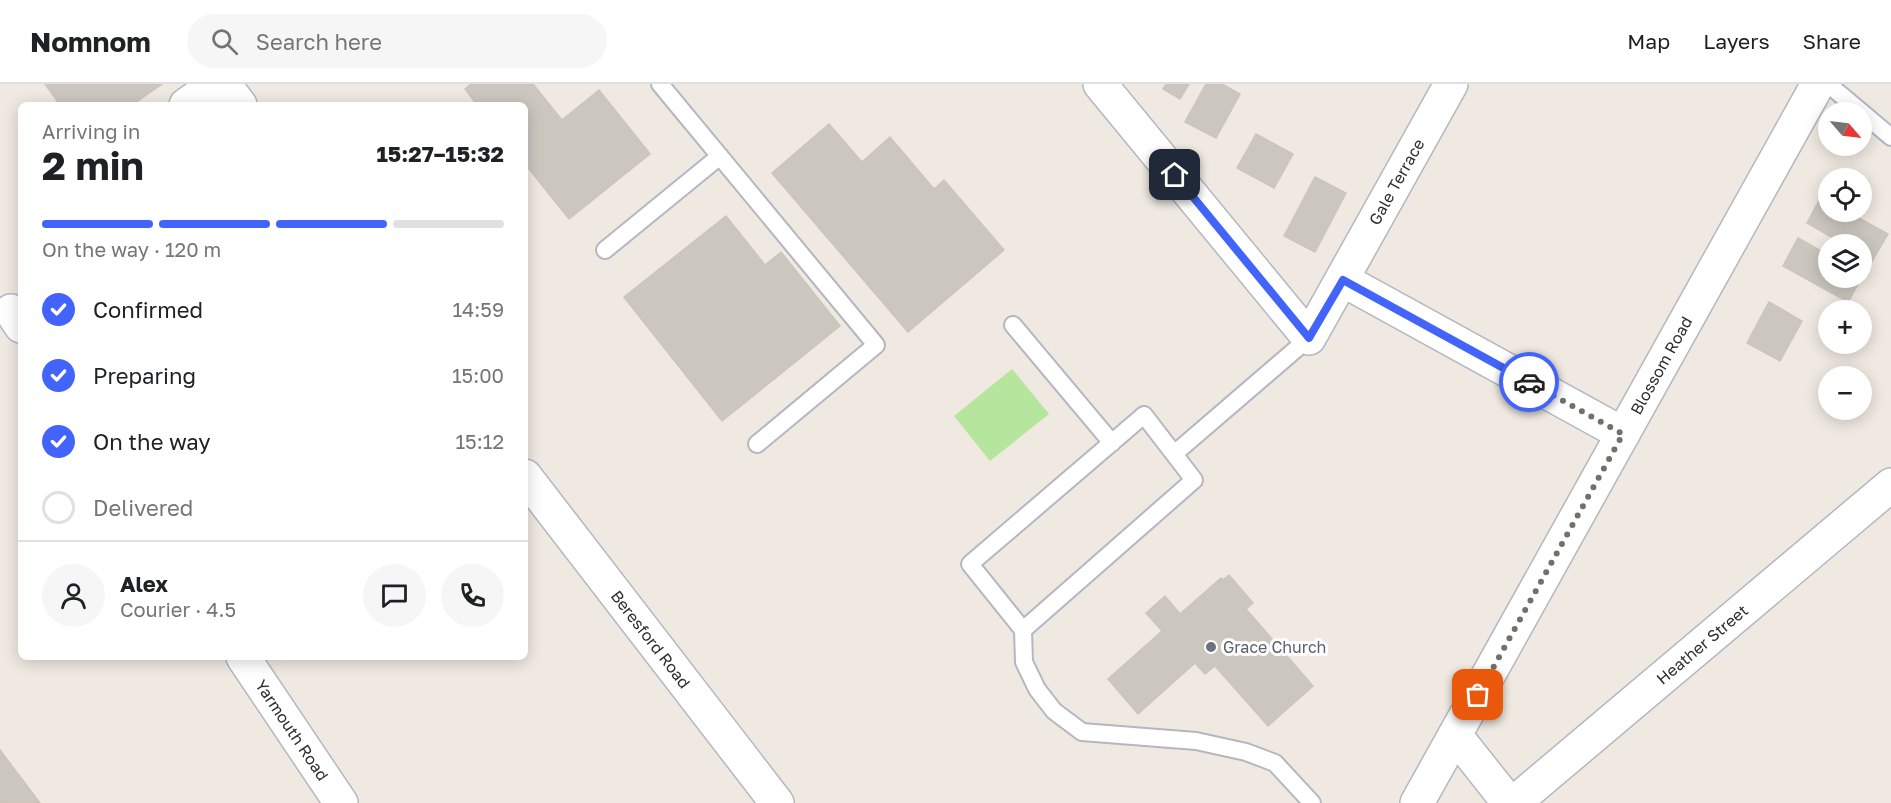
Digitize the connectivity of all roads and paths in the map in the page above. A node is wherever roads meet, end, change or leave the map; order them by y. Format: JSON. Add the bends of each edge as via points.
{"nodes":[{"id":1,"x":216,"y":84,"type":"edge"},
{"id":2,"x":224,"y":84,"type":"edge"},
{"id":3,"x":660,"y":84,"type":"edge"},
{"id":4,"x":1100,"y":84,"type":"edge"},
{"id":5,"x":1451,"y":84,"type":"edge"},
{"id":6,"x":1818,"y":84,"type":"edge"},
{"id":7,"x":1828,"y":84,"type":"edge"},
{"id":8,"x":190,"y":102,"type":"edge"},
{"id":9,"x":238,"y":102,"type":"edge"},
{"id":10,"x":1891,"y":136,"type":"edge"},
{"id":11,"x":720,"y":156,"type":"junction"},
{"id":12,"x":605,"y":250,"type":"dead end"},
{"id":13,"x":1343,"y":280,"type":"junction"},
{"id":14,"x":1013,"y":324,"type":"dead end"},
{"id":15,"x":1309,"y":338,"type":"junction"},
{"id":16,"x":1623,"y":434,"type":"junction"},
{"id":17,"x":1112,"y":443,"type":"junction"},
{"id":18,"x":757,"y":444,"type":"dead end"},
{"id":19,"x":1174,"y":453,"type":"junction"},
{"id":20,"x":528,"y":480,"type":"edge"},
{"id":21,"x":1891,"y":485,"type":"edge"},
{"id":22,"x":1023,"y":630,"type":"junction"},
{"id":23,"x":245,"y":660,"type":"edge"},
{"id":24,"x":1455,"y":735,"type":"junction"},
{"id":25,"x":341,"y":803,"type":"edge"},
{"id":26,"x":777,"y":803,"type":"edge"},
{"id":27,"x":1312,"y":803,"type":"edge"},
{"id":28,"x":1417,"y":803,"type":"edge"},
{"id":29,"x":1509,"y":803,"type":"edge"},
{"id":30,"x":1514,"y":803,"type":"edge"}],
"edges":[{"from":1,"to":8,"type":"street"},
{"from":2,"to":9,"type":"street"},
{"from":3,"to":11,"type":"lane"},
{"from":4,"to":15,"type":"street"},
{"from":5,"to":13,"type":"street","name":"Gale Terrace"},
{"from":6,"to":16,"type":"street","name":"Blossom Road"},
{"from":7,"to":10,"type":"lane"},
{"from":11,"to":12,"type":"lane"},
{"from":11,"to":18,"type":"lane","via":[[876,345]]},
{"from":13,"to":15,"type":"street","name":"Gale Terrace"},
{"from":13,"to":16,"type":"street"},
{"from":14,"to":17,"type":"lane"},
{"from":15,"to":19,"type":"lane"},
{"from":16,"to":24,"type":"street","name":"Blossom Road"},
{"from":17,"to":19,"type":"lane","via":[[1144,415]]},
{"from":17,"to":22,"type":"lane","via":[[970,564]]},
{"from":19,"to":22,"type":"lane","via":[[1194,480]]},
{"from":20,"to":26,"type":"street","name":"Beresford Road"},
{"from":21,"to":30,"type":"street","name":"Heather Street"},
{"from":22,"to":27,"type":"lane","via":[[1024,662],[1037,689],[1054,711],[1082,732],[1196,741],[1246,752],[1275,763]]},
{"from":23,"to":25,"type":"street","name":"Yarmouth Road"},
{"from":24,"to":28,"type":"street","name":"Blossom Road"},
{"from":24,"to":29,"type":"street"}]}
